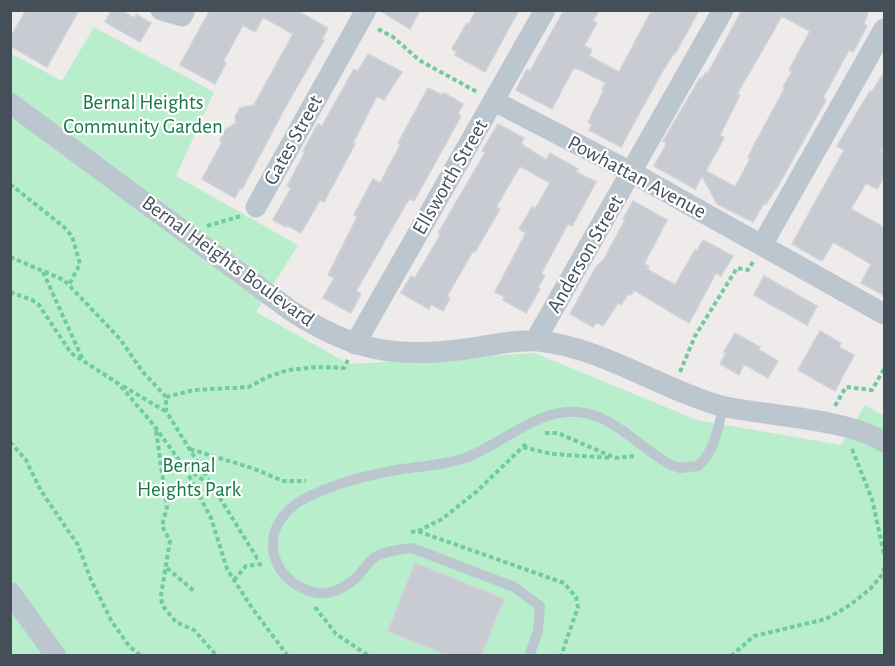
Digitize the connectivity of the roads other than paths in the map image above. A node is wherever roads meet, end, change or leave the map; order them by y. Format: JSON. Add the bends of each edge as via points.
{"nodes":[{"id":1,"x":161,"y":10,"type":"edge"},
{"id":2,"x":545,"y":10,"type":"edge"},
{"id":3,"x":723,"y":10,"type":"edge"},
{"id":4,"x":184,"y":13,"type":"edge"},
{"id":5,"x":358,"y":13,"type":"edge"},
{"id":6,"x":885,"y":29,"type":"edge"},
{"id":7,"x":494,"y":101,"type":"junction"},
{"id":8,"x":10,"y":103,"type":"edge"},
{"id":9,"x":631,"y":172,"type":"junction"},
{"id":10,"x":256,"y":207,"type":"road end"},
{"id":11,"x":762,"y":245,"type":"junction"},
{"id":12,"x":885,"y":314,"type":"edge"},
{"id":13,"x":536,"y":340,"type":"junction"},
{"id":14,"x":355,"y":344,"type":"junction"},
{"id":15,"x":723,"y":407,"type":"junction"},
{"id":16,"x":885,"y":442,"type":"edge"},
{"id":17,"x":10,"y":592,"type":"edge"},
{"id":18,"x":56,"y":656,"type":"edge"},
{"id":19,"x":529,"y":656,"type":"edge"}],
"edges":[{"from":1,"to":4,"type":"street"},
{"from":2,"to":7,"type":"street","name":"Ellsworth Street"},
{"from":3,"to":9,"type":"street","name":"Anderson Street"},
{"from":5,"to":10,"type":"street","name":"Gates Street"},
{"from":6,"to":11,"type":"street"},
{"from":7,"to":9,"type":"street","name":"Powhattan Avenue"},
{"from":7,"to":14,"type":"street","name":"Ellsworth Street"},
{"from":8,"to":14,"type":"street","name":"Bernal Heights Boulevard","via":[[310,323]]},
{"from":9,"to":11,"type":"street","name":"Powhattan Avenue"},
{"from":9,"to":13,"type":"street","name":"Anderson Street"},
{"from":11,"to":12,"type":"street","name":"Powhattan Avenue"},
{"from":13,"to":14,"type":"street","name":"Bernal Heights Boulevard","via":[[420,354]]},
{"from":13,"to":15,"type":"street","name":"Bernal Heights Boulevard","via":[[586,352]]},
{"from":15,"to":16,"type":"street","name":"Bernal Heights Boulevard","via":[[842,426]]},
{"from":15,"to":19,"type":"lane","via":[[710,452],[698,466],[680,468],[608,421],[579,412],[557,413],[462,459],[334,485],[301,499],[286,511],[274,532],[274,551],[282,572],[317,593],[335,591],[376,556],[412,548],[514,587],[540,606],[538,631]]},
{"from":17,"to":18,"type":"street"}]}
